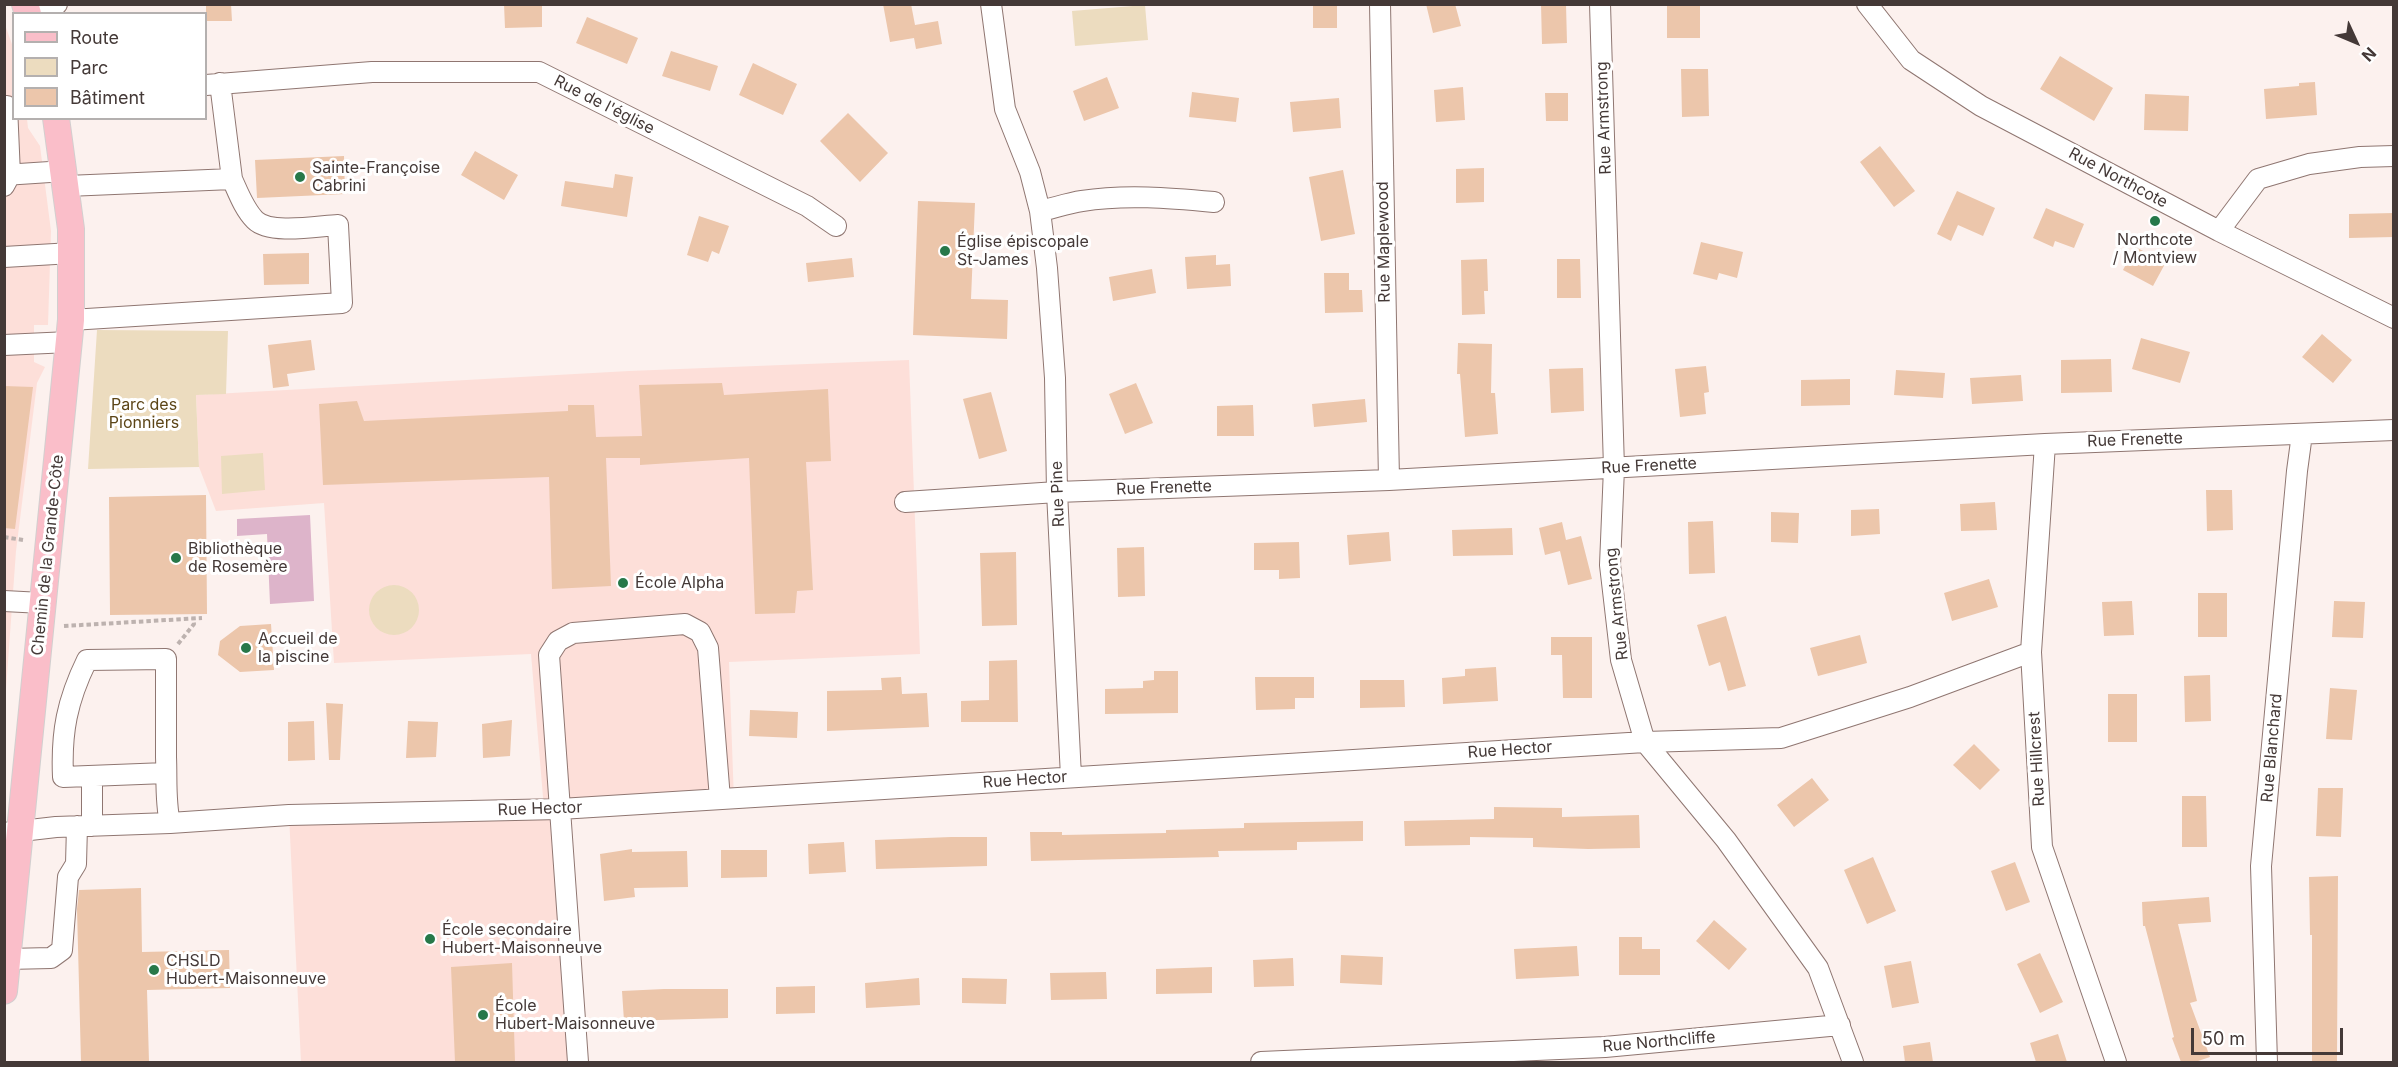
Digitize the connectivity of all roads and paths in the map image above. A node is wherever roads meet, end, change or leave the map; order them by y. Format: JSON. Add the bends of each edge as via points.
{"nodes":[{"id":1,"x":57,"y":4,"type":"edge"},
{"id":2,"x":991,"y":4,"type":"edge"},
{"id":3,"x":1380,"y":4,"type":"edge"},
{"id":4,"x":1600,"y":4,"type":"edge"},
{"id":5,"x":1866,"y":4,"type":"edge"},
{"id":6,"x":27,"y":10,"type":"edge"},
{"id":7,"x":213,"y":84,"type":"edge"},
{"id":8,"x":8,"y":106,"type":"edge"},
{"id":9,"x":56,"y":120,"type":"edge"},
{"id":10,"x":2394,"y":156,"type":"edge"},
{"id":11,"x":6,"y":178,"type":"edge"},
{"id":12,"x":66,"y":178,"type":"junction"},
{"id":13,"x":232,"y":179,"type":"junction"},
{"id":14,"x":1214,"y":202,"type":"dead end"},
{"id":15,"x":1040,"y":211,"type":"junction"},
{"id":16,"x":836,"y":226,"type":"dead end"},
{"id":17,"x":2219,"y":231,"type":"junction"},
{"id":18,"x":72,"y":253,"type":"junction"},
{"id":19,"x":4,"y":257,"type":"edge"},
{"id":20,"x":2394,"y":318,"type":"edge"},
{"id":21,"x":70,"y":331,"type":"junction"},
{"id":22,"x":4,"y":345,"type":"edge"},
{"id":23,"x":2394,"y":430,"type":"edge"},
{"id":24,"x":2302,"y":434,"type":"junction"},
{"id":25,"x":2045,"y":444,"type":"junction"},
{"id":26,"x":1614,"y":468,"type":"junction"},
{"id":27,"x":1389,"y":480,"type":"junction"},
{"id":28,"x":1057,"y":492,"type":"junction"},
{"id":29,"x":905,"y":502,"type":"dead end"},
{"id":30,"x":4,"y":537,"type":"edge"},
{"id":31,"x":23,"y":540,"type":"dead end"},
{"id":32,"x":4,"y":601,"type":"edge"},
{"id":33,"x":42,"y":603,"type":"junction"},
{"id":34,"x":193,"y":618,"type":"junction"},
{"id":35,"x":202,"y":618,"type":"dead end"},
{"id":36,"x":64,"y":626,"type":"dead end"},
{"id":37,"x":2031,"y":652,"type":"junction"},
{"id":38,"x":166,"y":659,"type":"junction"},
{"id":39,"x":1645,"y":742,"type":"junction"},
{"id":40,"x":166,"y":773,"type":"junction"},
{"id":41,"x":92,"y":776,"type":"junction"},
{"id":42,"x":1071,"y":777,"type":"junction"},
{"id":43,"x":720,"y":799,"type":"junction"},
{"id":44,"x":560,"y":809,"type":"junction"},
{"id":45,"x":170,"y":823,"type":"junction"},
{"id":46,"x":85,"y":826,"type":"junction"},
{"id":47,"x":12,"y":832,"type":"edge"},
{"id":48,"x":8,"y":912,"type":"edge"},
{"id":49,"x":6,"y":974,"type":"edge"},
{"id":50,"x":1840,"y":1025,"type":"junction"},
{"id":51,"x":578,"y":1062,"type":"edge"},
{"id":52,"x":1262,"y":1062,"type":"edge"},
{"id":53,"x":1854,"y":1062,"type":"edge"},
{"id":54,"x":2116,"y":1062,"type":"edge"},
{"id":55,"x":2267,"y":1062,"type":"edge"}],
"edges":[{"from":1,"to":6,"type":"street"},
{"from":2,"to":15,"type":"street","name":"Rue Pine","via":[[1005,109],[1030,172]]},
{"from":3,"to":27,"type":"street","name":"Rue Maplewood"},
{"from":4,"to":26,"type":"street","name":"Rue Armstrong"},
{"from":5,"to":17,"type":"street","name":"Rue Northcote","via":[[1911,60],[1981,106]]},
{"from":7,"to":13,"type":"street"},
{"from":7,"to":16,"type":"street","name":"Rue de l'église","via":[[372,72],[539,72],[807,206]]},
{"from":8,"to":11,"type":"street"},
{"from":9,"to":12,"type":"main road","name":"Chemin de la Grande-Côte"},
{"from":10,"to":17,"type":"street","via":[[2309,164],[2258,179]]},
{"from":11,"to":12,"type":"street"},
{"from":12,"to":13,"type":"street"},
{"from":12,"to":18,"type":"main road","name":"Chemin de la Grande-Côte"},
{"from":13,"to":21,"type":"street","via":[[258,223],[278,229],[338,225],[342,303]]},
{"from":14,"to":15,"type":"street","via":[[1124,198],[1081,201]]},
{"from":15,"to":28,"type":"street","name":"Rue Pine","via":[[1055,378]]},
{"from":17,"to":20,"type":"street","name":"Rue Northcote"},
{"from":18,"to":19,"type":"street"},
{"from":18,"to":21,"type":"main road","name":"Chemin de la Grande-Côte"},
{"from":21,"to":22,"type":"street"},
{"from":21,"to":33,"type":"main road","name":"Chemin de la Grande-Côte"},
{"from":23,"to":24,"type":"street","name":"Rue Frenette"},
{"from":24,"to":25,"type":"street","name":"Rue Frenette"},
{"from":24,"to":55,"type":"street","name":"Rue Blanchard","via":[[2261,866]]},
{"from":25,"to":26,"type":"street","name":"Rue Frenette"},
{"from":25,"to":37,"type":"street","name":"Rue Hillcrest"},
{"from":26,"to":27,"type":"street","name":"Rue Frenette"},
{"from":26,"to":39,"type":"street","name":"Rue Armstrong","via":[[1610,564],[1621,660]]},
{"from":27,"to":28,"type":"street","name":"Rue Frenette"},
{"from":28,"to":29,"type":"street","name":"Rue Frenette"},
{"from":28,"to":42,"type":"street","name":"Rue Pine"},
{"from":30,"to":31,"type":"path"},
{"from":32,"to":33,"type":"street"},
{"from":33,"to":47,"type":"main road","name":"Chemin de la Grande-Côte"},
{"from":34,"to":35,"type":"path"},
{"from":34,"to":36,"type":"path"},
{"from":34,"to":38,"type":"path","via":[[194,624]]},
{"from":37,"to":39,"type":"street","name":"Rue Hector","via":[[1910,697],[1781,738]]},
{"from":37,"to":54,"type":"street","name":"Rue Hillcrest","via":[[2042,847]]},
{"from":38,"to":40,"type":"street"},
{"from":38,"to":41,"type":"street","via":[[87,660],[70,700],[62,754],[63,777]]},
{"from":39,"to":42,"type":"street","name":"Rue Hector"},
{"from":39,"to":50,"type":"street","name":"Rue Armstrong","via":[[1726,840],[1818,968]]},
{"from":40,"to":41,"type":"street"},
{"from":40,"to":45,"type":"street"},
{"from":41,"to":46,"type":"street"},
{"from":42,"to":43,"type":"street","name":"Rue Hector"},
{"from":43,"to":44,"type":"street","name":"Rue Hector"},
{"from":43,"to":44,"type":"street","via":[[708,648],[700,632],[685,624],[573,633],[558,641],[549,655]]},
{"from":44,"to":45,"type":"street","name":"Rue Hector","via":[[290,815]]},
{"from":44,"to":51,"type":"street"},
{"from":45,"to":46,"type":"street","name":"Rue Hector"},
{"from":46,"to":47,"type":"street","name":"Rue Hector"},
{"from":46,"to":49,"type":"street","via":[[76,864],[68,877],[62,950],[51,958]]},
{"from":47,"to":48,"type":"main road","name":"Chemin de la Grande-Côte"},
{"from":48,"to":49,"type":"main road","name":"Chemin de la Grande-Côte"},
{"from":50,"to":52,"type":"street","name":"Rue Northcliffe","via":[[1605,1047]]},
{"from":50,"to":53,"type":"street","name":"Rue Armstrong"}]}
